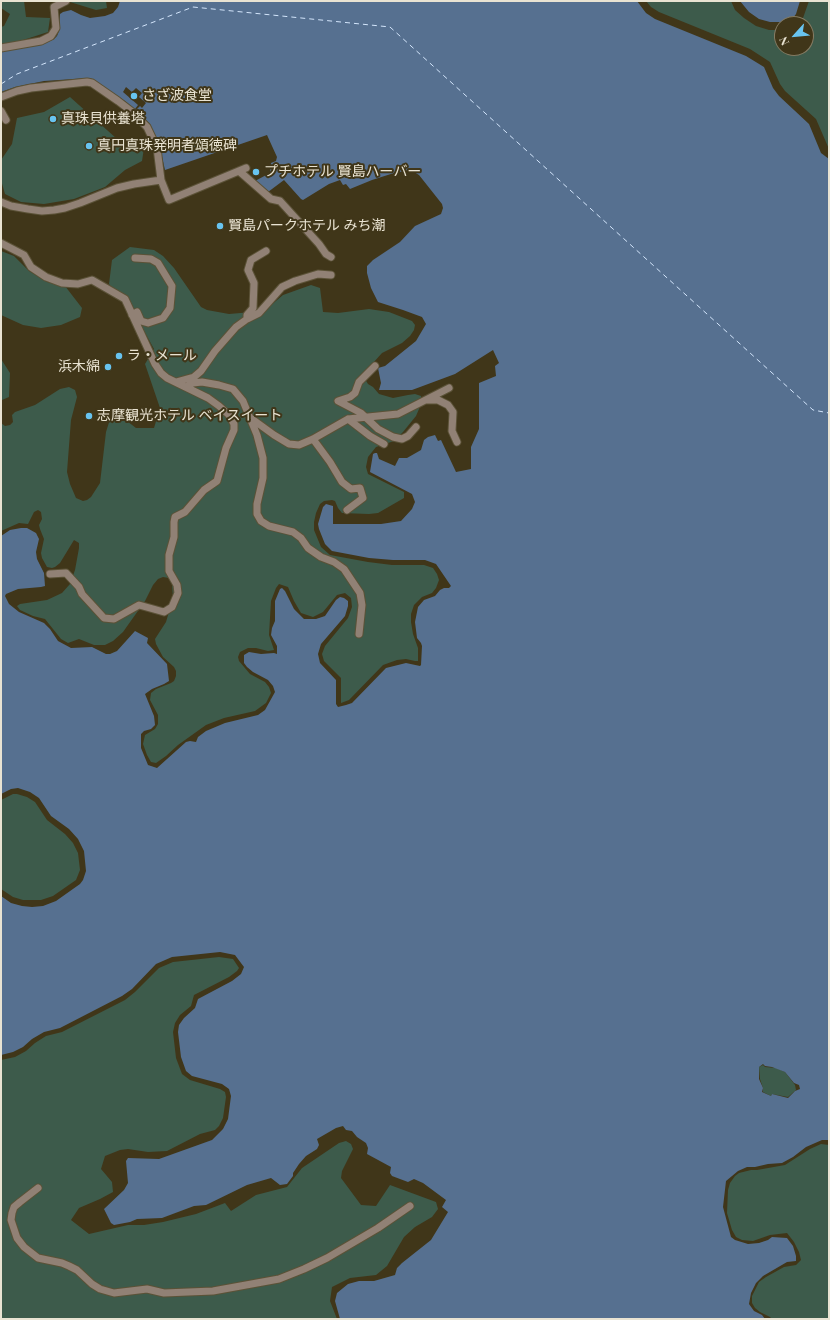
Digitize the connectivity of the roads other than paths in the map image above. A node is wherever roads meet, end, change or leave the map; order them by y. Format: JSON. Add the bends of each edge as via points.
{"nodes":[{"id":1,"x":66,"y":1,"type":"edge"},
{"id":2,"x":1,"y":48,"type":"edge"},
{"id":3,"x":1,"y":97,"type":"edge"},
{"id":4,"x":1,"y":111,"type":"edge"},
{"id":5,"x":6,"y":120,"type":"dead end"},
{"id":6,"x":161,"y":180,"type":"junction"},
{"id":7,"x":1,"y":202,"type":"edge"},
{"id":8,"x":1,"y":243,"type":"edge"},
{"id":9,"x":266,"y":251,"type":"dead end"},
{"id":10,"x":331,"y":257,"type":"dead end"},
{"id":11,"x":135,"y":258,"type":"dead end"},
{"id":12,"x":331,"y":275,"type":"dead end"},
{"id":13,"x":132,"y":315,"type":"junction"},
{"id":14,"x":247,"y":319,"type":"junction"},
{"id":15,"x":375,"y":366,"type":"dead end"},
{"id":16,"x":176,"y":382,"type":"junction"},
{"id":17,"x":186,"y":388,"type":"junction"},
{"id":18,"x":449,"y":388,"type":"dead end"},
{"id":19,"x":426,"y":400,"type":"junction"},
{"id":20,"x":366,"y":417,"type":"junction"},
{"id":21,"x":251,"y":418,"type":"junction"},
{"id":22,"x":348,"y":419,"type":"junction"},
{"id":23,"x":416,"y":427,"type":"dead end"},
{"id":24,"x":313,"y":439,"type":"junction"},
{"id":25,"x":457,"y":442,"type":"dead end"},
{"id":26,"x":384,"y":444,"type":"dead end"},
{"id":27,"x":347,"y":510,"type":"dead end"},
{"id":28,"x":50,"y":574,"type":"dead end"},
{"id":29,"x":358,"y":634,"type":"dead end"},
{"id":30,"x":38,"y":1188,"type":"dead end"},
{"id":31,"x":410,"y":1206,"type":"dead end"}],
"edges":[{"from":1,"to":2,"type":"street","via":[[54,7],[56,28],[51,36],[41,41]]},
{"from":3,"to":6,"type":"street","via":[[30,88],[92,83],[131,111],[147,127],[157,148]]},
{"from":4,"to":5,"type":"street"},
{"from":6,"to":7,"type":"street","via":[[117,188],[54,210],[28,210]]},
{"from":6,"to":10,"type":"street","via":[[169,200],[243,170],[270,199],[280,201]]},
{"from":8,"to":13,"type":"street","via":[[24,255],[31,267],[46,277],[62,283],[78,284],[92,280],[125,299]]},
{"from":9,"to":14,"type":"street","via":[[251,260],[248,270],[254,283],[253,308],[246,315]]},
{"from":11,"to":13,"type":"street","via":[[151,258],[158,263],[172,286],[170,308],[163,318],[148,324],[141,321],[137,312]]},
{"from":12,"to":14,"type":"street","via":[[318,274],[282,287],[259,313]]},
{"from":13,"to":16,"type":"street","via":[[155,364],[161,373]]},
{"from":14,"to":16,"type":"street","via":[[236,327],[201,371],[194,377]]},
{"from":15,"to":20,"type":"street","via":[[359,382],[350,397],[338,401]]},
{"from":16,"to":17,"type":"street"},
{"from":17,"to":21,"type":"street","via":[[193,383],[202,382],[233,390],[243,401]]},
{"from":17,"to":28,"type":"street","via":[[219,406],[229,415],[234,430],[217,481],[204,490],[185,512],[175,517],[169,571],[178,593],[172,607],[164,612],[139,605],[114,619],[104,618],[66,574]]},
{"from":18,"to":19,"type":"street"},
{"from":19,"to":20,"type":"street","via":[[398,414]]},
{"from":19,"to":25,"type":"street","via":[[438,400],[451,408],[452,431]]},
{"from":20,"to":22,"type":"street"},
{"from":20,"to":23,"type":"street","via":[[378,429],[393,438],[402,439]]},
{"from":21,"to":24,"type":"street","via":[[289,444],[299,445]]},
{"from":21,"to":29,"type":"street","via":[[262,458],[263,478],[257,514],[261,521],[269,526],[293,532],[308,548],[344,569],[360,593],[362,605]]},
{"from":22,"to":24,"type":"street"},
{"from":22,"to":26,"type":"street"},
{"from":24,"to":27,"type":"street","via":[[342,482],[351,489],[360,488],[363,498]]},
{"from":30,"to":31,"type":"street","via":[[14,1207],[11,1220],[17,1238],[38,1258],[70,1266],[100,1289],[114,1292],[213,1291],[279,1279],[327,1258]]}]}
